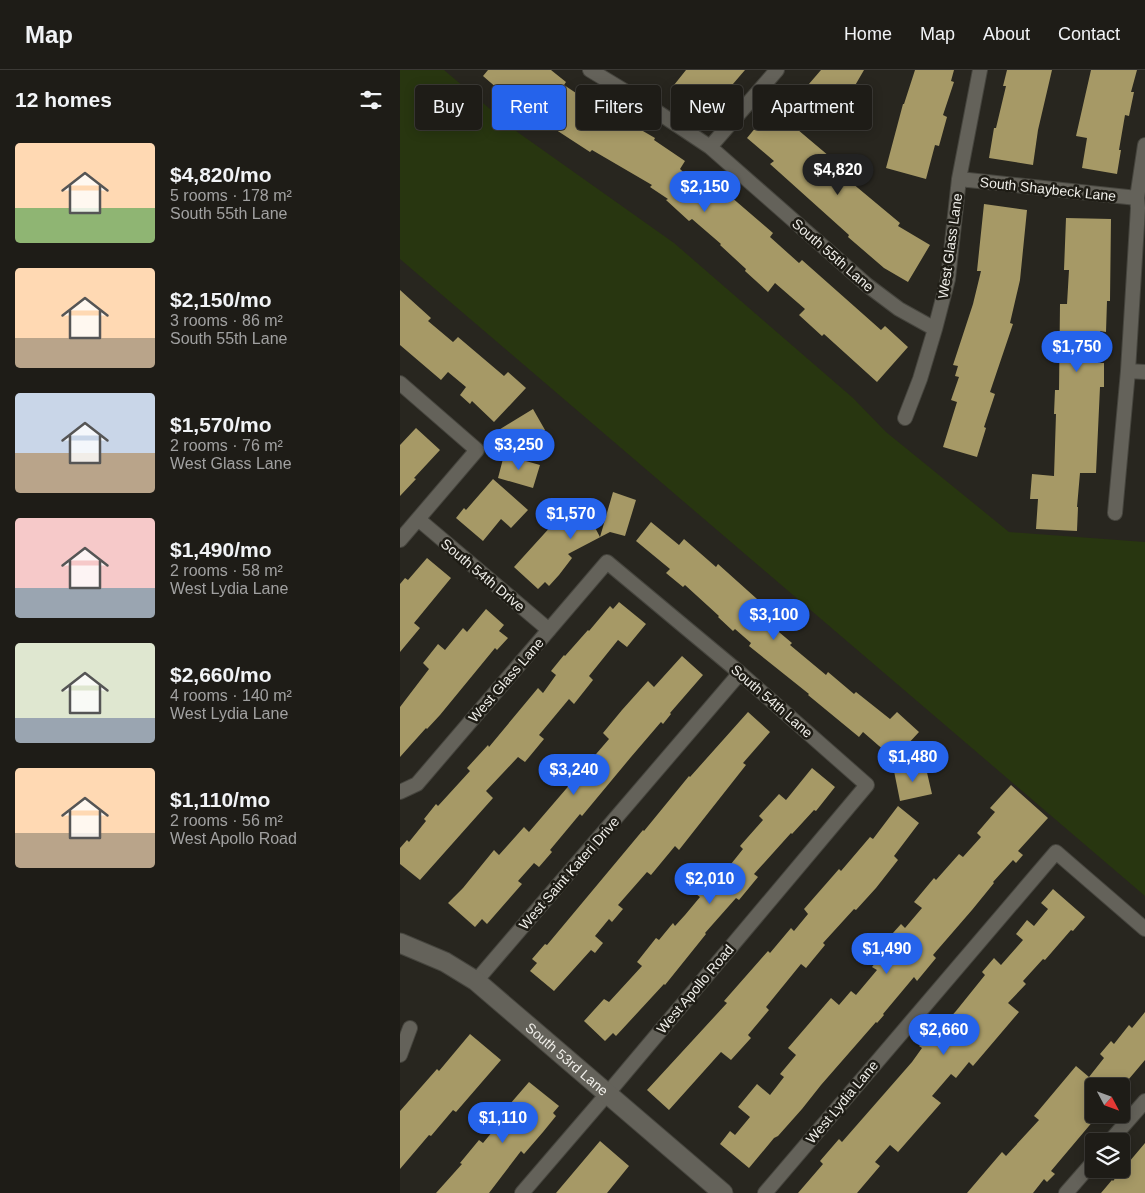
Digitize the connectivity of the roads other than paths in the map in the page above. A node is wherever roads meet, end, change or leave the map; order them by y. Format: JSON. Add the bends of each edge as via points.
{"nodes":[{"id":1,"x":590,"y":70,"type":"edge"},
{"id":2,"x":777,"y":70,"type":"edge"},
{"id":3,"x":980,"y":70,"type":"edge"},
{"id":4,"x":1145,"y":145,"type":"edge"},
{"id":5,"x":710,"y":147,"type":"junction"},
{"id":6,"x":959,"y":179,"type":"junction"},
{"id":7,"x":1137,"y":198,"type":"junction"},
{"id":8,"x":935,"y":329,"type":"junction"},
{"id":9,"x":1128,"y":371,"type":"junction"},
{"id":10,"x":1145,"y":372,"type":"edge"},
{"id":11,"x":400,"y":383,"type":"edge"},
{"id":12,"x":905,"y":418,"type":"dead end"},
{"id":13,"x":1116,"y":512,"type":"dead end"},
{"id":14,"x":418,"y":519,"type":"junction"},
{"id":15,"x":400,"y":540,"type":"edge"},
{"id":16,"x":607,"y":562,"type":"joint"},
{"id":17,"x":549,"y":630,"type":"junction"},
{"id":18,"x":740,"y":674,"type":"junction"},
{"id":19,"x":867,"y":785,"type":"joint"},
{"id":20,"x":400,"y":792,"type":"edge"},
{"id":21,"x":1145,"y":929,"type":"edge"},
{"id":22,"x":400,"y":943,"type":"edge"},
{"id":23,"x":476,"y":982,"type":"junction"},
{"id":24,"x":410,"y":1028,"type":"dead end"},
{"id":25,"x":400,"y":1055,"type":"edge"},
{"id":26,"x":608,"y":1094,"type":"junction"},
{"id":27,"x":1145,"y":1101,"type":"edge"},
{"id":28,"x":1117,"y":1133,"type":"edge"},
{"id":29,"x":1085,"y":1171,"type":"edge"},
{"id":30,"x":522,"y":1193,"type":"edge"},
{"id":31,"x":723,"y":1193,"type":"edge"},
{"id":32,"x":765,"y":1193,"type":"edge"},
{"id":33,"x":1066,"y":1193,"type":"edge"}],
"edges":[{"from":1,"to":5,"type":"street","name":"South 55th Lane"},
{"from":2,"to":5,"type":"street"},
{"from":3,"to":6,"type":"street","name":"West Glass Lane"},
{"from":4,"to":7,"type":"street"},
{"from":5,"to":8,"type":"street","name":"South 55th Lane","via":[[867,285],[899,309]]},
{"from":6,"to":7,"type":"street","name":"South Shaybeck Lane"},
{"from":6,"to":8,"type":"street","name":"West Glass Lane","via":[[948,279]]},
{"from":7,"to":9,"type":"street"},
{"from":8,"to":12,"type":"street","name":"West Glass Lane"},
{"from":9,"to":10,"type":"street"},
{"from":9,"to":13,"type":"street"},
{"from":11,"to":14,"type":"street","via":[[477,450]]},
{"from":14,"to":15,"type":"street"},
{"from":14,"to":17,"type":"street","name":"South 54th Drive"},
{"from":16,"to":17,"type":"street","name":"West Glass Lane"},
{"from":16,"to":18,"type":"street","name":"South 54th Lane"},
{"from":17,"to":20,"type":"street","name":"West Glass Lane","via":[[417,784]]},
{"from":18,"to":19,"type":"street","name":"South 54th Lane"},
{"from":18,"to":23,"type":"street","name":"West Saint Kateri Drive"},
{"from":19,"to":26,"type":"street","name":"West Apollo Road"},
{"from":21,"to":32,"type":"street","name":"West Lydia Lane","via":[[1056,852]]},
{"from":22,"to":23,"type":"street","name":"South 53rd Lane","via":[[445,962]]},
{"from":23,"to":26,"type":"street","name":"South 53rd Lane"},
{"from":24,"to":25,"type":"street"},
{"from":26,"to":30,"type":"street","name":"West Apollo Road"},
{"from":26,"to":31,"type":"street","name":"South 53rd Lane"},
{"from":27,"to":28,"type":"street"},
{"from":29,"to":33,"type":"street"}]}
